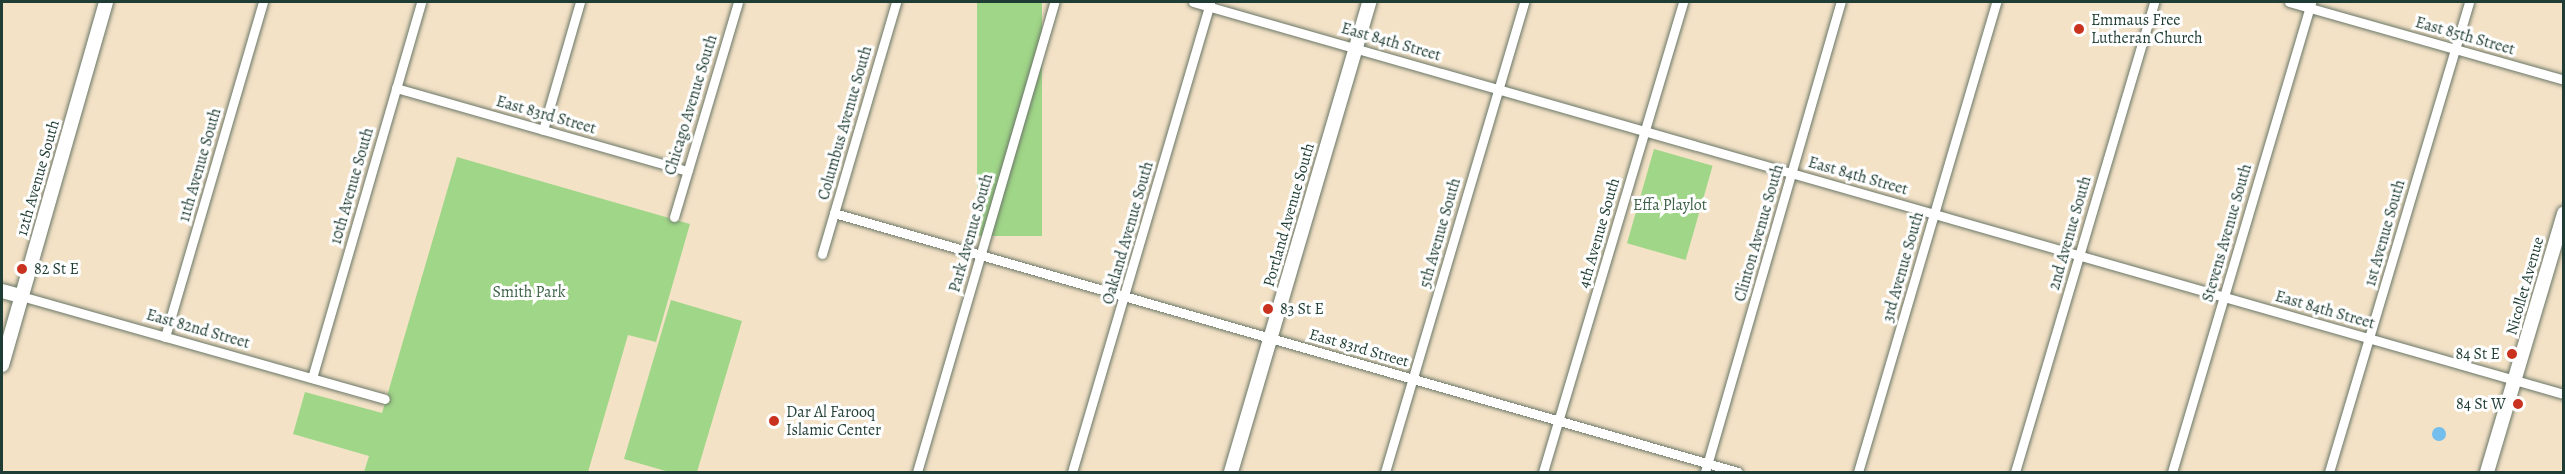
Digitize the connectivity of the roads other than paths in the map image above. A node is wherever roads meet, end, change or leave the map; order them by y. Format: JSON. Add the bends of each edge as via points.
{"nodes":[{"id":1,"x":106,"y":2,"type":"edge"},
{"id":2,"x":263,"y":2,"type":"edge"},
{"id":3,"x":421,"y":2,"type":"edge"},
{"id":4,"x":580,"y":2,"type":"edge"},
{"id":5,"x":738,"y":2,"type":"edge"},
{"id":6,"x":896,"y":2,"type":"edge"},
{"id":7,"x":1054,"y":2,"type":"edge"},
{"id":8,"x":1193,"y":2,"type":"edge"},
{"id":9,"x":1369,"y":2,"type":"edge"},
{"id":10,"x":1524,"y":2,"type":"edge"},
{"id":11,"x":1683,"y":2,"type":"edge"},
{"id":12,"x":1841,"y":2,"type":"edge"},
{"id":13,"x":1996,"y":2,"type":"edge"},
{"id":14,"x":2154,"y":2,"type":"edge"},
{"id":15,"x":2289,"y":2,"type":"edge"},
{"id":16,"x":2469,"y":2,"type":"edge"},
{"id":17,"x":1210,"y":4,"type":"edge"},
{"id":18,"x":2310,"y":4,"type":"edge"},
{"id":19,"x":1355,"y":48,"type":"junction"},
{"id":20,"x":2455,"y":49,"type":"junction"},
{"id":21,"x":2564,"y":80,"type":"edge"},
{"id":22,"x":396,"y":88,"type":"junction"},
{"id":23,"x":1498,"y":89,"type":"junction"},
{"id":24,"x":543,"y":130,"type":"junction"},
{"id":25,"x":1644,"y":130,"type":"junction"},
{"id":26,"x":687,"y":171,"type":"junction"},
{"id":27,"x":1792,"y":173,"type":"junction"},
{"id":28,"x":834,"y":213,"type":"junction"},
{"id":29,"x":1934,"y":213,"type":"junction"},
{"id":30,"x":2564,"y":213,"type":"edge"},
{"id":31,"x":674,"y":218,"type":"dead end"},
{"id":32,"x":822,"y":254,"type":"dead end"},
{"id":33,"x":980,"y":255,"type":"junction"},
{"id":34,"x":2079,"y":255,"type":"junction"},
{"id":35,"x":2,"y":291,"type":"edge"},
{"id":36,"x":21,"y":296,"type":"junction"},
{"id":37,"x":1125,"y":296,"type":"junction"},
{"id":38,"x":2224,"y":296,"type":"junction"},
{"id":39,"x":165,"y":337,"type":"junction"},
{"id":40,"x":1270,"y":338,"type":"junction"},
{"id":41,"x":2369,"y":338,"type":"junction"},
{"id":42,"x":2,"y":365,"type":"edge"},
{"id":43,"x":312,"y":378,"type":"junction"},
{"id":44,"x":1413,"y":379,"type":"junction"},
{"id":45,"x":2515,"y":380,"type":"junction"},
{"id":46,"x":2564,"y":394,"type":"edge"},
{"id":47,"x":385,"y":399,"type":"dead end"},
{"id":48,"x":1558,"y":421,"type":"junction"},
{"id":49,"x":1707,"y":468,"type":"edge"},
{"id":50,"x":917,"y":472,"type":"edge"},
{"id":51,"x":1072,"y":472,"type":"edge"},
{"id":52,"x":1231,"y":472,"type":"edge"},
{"id":53,"x":1385,"y":472,"type":"edge"},
{"id":54,"x":1543,"y":472,"type":"edge"},
{"id":55,"x":1738,"y":472,"type":"edge"},
{"id":56,"x":1858,"y":472,"type":"edge"},
{"id":57,"x":2014,"y":472,"type":"edge"},
{"id":58,"x":2172,"y":472,"type":"edge"},
{"id":59,"x":2329,"y":472,"type":"edge"},
{"id":60,"x":2487,"y":472,"type":"edge"}],
"edges":[{"from":1,"to":36,"type":"main road","name":"12th Avenue South"},
{"from":2,"to":39,"type":"street","name":"11th Avenue South"},
{"from":3,"to":22,"type":"street","name":"10th Avenue South"},
{"from":4,"to":24,"type":"street"},
{"from":5,"to":26,"type":"street","name":"Chicago Avenue South"},
{"from":6,"to":28,"type":"street","name":"Columbus Avenue South"},
{"from":7,"to":33,"type":"street","name":"Park Avenue South"},
{"from":8,"to":17,"type":"street","name":"East 84th Street"},
{"from":9,"to":19,"type":"main road","name":"Portland Avenue South"},
{"from":10,"to":23,"type":"street","name":"5th Avenue South"},
{"from":11,"to":25,"type":"street","name":"4th Avenue South"},
{"from":12,"to":27,"type":"street","name":"Clinton Avenue South"},
{"from":13,"to":29,"type":"street","name":"3rd Avenue South"},
{"from":14,"to":34,"type":"street","name":"2nd Avenue South"},
{"from":15,"to":18,"type":"street","name":"East 85th Street"},
{"from":16,"to":20,"type":"street","name":"1st Avenue South"},
{"from":17,"to":19,"type":"street","name":"East 84th Street"},
{"from":17,"to":37,"type":"street","name":"Oakland Avenue South"},
{"from":18,"to":20,"type":"street","name":"East 85th Street"},
{"from":18,"to":38,"type":"street","name":"Stevens Avenue South"},
{"from":19,"to":23,"type":"street","name":"East 84th Street"},
{"from":19,"to":40,"type":"main road","name":"Portland Avenue South"},
{"from":20,"to":21,"type":"street","name":"East 85th Street"},
{"from":20,"to":41,"type":"street","name":"1st Avenue South"},
{"from":22,"to":24,"type":"street","name":"East 83rd Street"},
{"from":22,"to":43,"type":"street","name":"10th Avenue South"},
{"from":23,"to":25,"type":"street","name":"East 84th Street"},
{"from":23,"to":44,"type":"street","name":"5th Avenue South"},
{"from":24,"to":26,"type":"street","name":"East 83rd Street"},
{"from":25,"to":27,"type":"street","name":"East 84th Street"},
{"from":25,"to":48,"type":"street","name":"4th Avenue South"},
{"from":26,"to":31,"type":"street","name":"Chicago Avenue South"},
{"from":27,"to":29,"type":"street","name":"East 84th Street"},
{"from":27,"to":49,"type":"street","name":"Clinton Avenue South"},
{"from":28,"to":32,"type":"street","name":"Columbus Avenue South"},
{"from":28,"to":33,"type":"street","name":"East 83rd Street"},
{"from":29,"to":34,"type":"street","name":"East 84th Street"},
{"from":29,"to":56,"type":"street","name":"3rd Avenue South"},
{"from":30,"to":45,"type":"main road","name":"Nicollet Avenue"},
{"from":33,"to":37,"type":"street","name":"East 83rd Street"},
{"from":33,"to":50,"type":"street","name":"Park Avenue South"},
{"from":34,"to":38,"type":"street","name":"East 84th Street"},
{"from":34,"to":57,"type":"street","name":"2nd Avenue South"},
{"from":35,"to":36,"type":"main road","name":"East 82nd Street"},
{"from":36,"to":39,"type":"street","name":"East 82nd Street"},
{"from":36,"to":42,"type":"main road","name":"12th Avenue South"},
{"from":37,"to":40,"type":"street","name":"East 83rd Street"},
{"from":37,"to":51,"type":"street","name":"Oakland Avenue South"},
{"from":38,"to":41,"type":"street","name":"East 84th Street"},
{"from":38,"to":58,"type":"street","name":"Stevens Avenue South"},
{"from":39,"to":43,"type":"street","name":"East 82nd Street"},
{"from":40,"to":44,"type":"street","name":"East 83rd Street"},
{"from":40,"to":52,"type":"main road","name":"Portland Avenue South"},
{"from":41,"to":45,"type":"street","name":"East 84th Street"},
{"from":41,"to":59,"type":"street","name":"1st Avenue South"},
{"from":43,"to":47,"type":"street","name":"East 82nd Street"},
{"from":44,"to":48,"type":"street","name":"East 83rd Street"},
{"from":44,"to":53,"type":"street","name":"5th Avenue South"},
{"from":45,"to":46,"type":"street","name":"East 84th Street"},
{"from":45,"to":60,"type":"main road","name":"Nicollet Avenue"},
{"from":48,"to":49,"type":"street","name":"East 83rd Street"},
{"from":48,"to":54,"type":"street","name":"4th Avenue South"},
{"from":49,"to":55,"type":"street","name":"East 83rd Street"}]}
